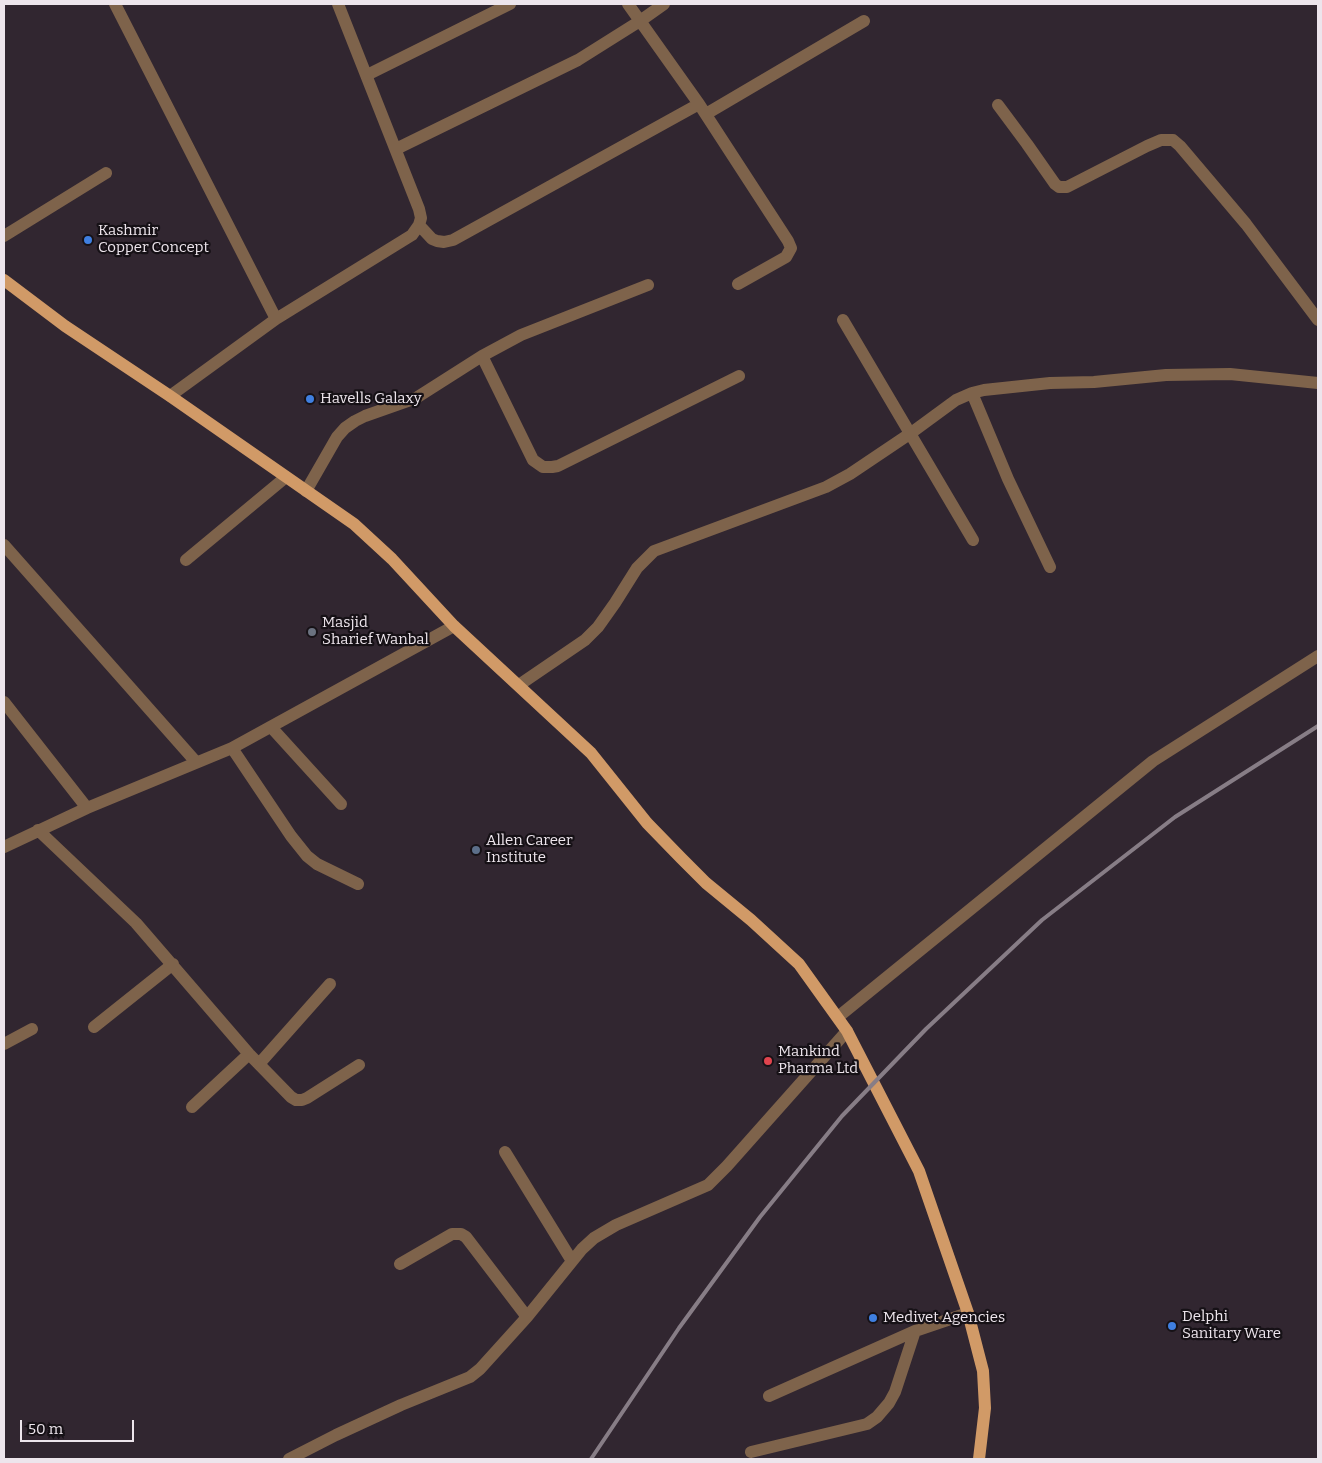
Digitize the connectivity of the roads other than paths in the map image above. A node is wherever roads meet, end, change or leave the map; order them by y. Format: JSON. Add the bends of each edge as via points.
{"nodes":[{"id":1,"x":115,"y":4,"type":"edge"},
{"id":2,"x":510,"y":4,"type":"edge"},
{"id":3,"x":628,"y":4,"type":"edge"},
{"id":4,"x":664,"y":4,"type":"edge"},
{"id":5,"x":340,"y":5,"type":"edge"},
{"id":6,"x":640,"y":21,"type":"junction"},
{"id":7,"x":864,"y":21,"type":"dead end"},
{"id":8,"x":367,"y":75,"type":"junction"},
{"id":9,"x":998,"y":105,"type":"dead end"},
{"id":10,"x":702,"y":109,"type":"junction"},
{"id":11,"x":396,"y":149,"type":"junction"},
{"id":12,"x":106,"y":173,"type":"dead end"},
{"id":13,"x":420,"y":226,"type":"junction"},
{"id":14,"x":4,"y":236,"type":"edge"},
{"id":15,"x":4,"y":280,"type":"edge"},
{"id":16,"x":648,"y":284,"type":"dead end"},
{"id":17,"x":738,"y":284,"type":"dead end"},
{"id":18,"x":276,"y":319,"type":"junction"},
{"id":19,"x":843,"y":320,"type":"dead end"},
{"id":20,"x":1318,"y":320,"type":"edge"},
{"id":21,"x":482,"y":356,"type":"junction"},
{"id":22,"x":739,"y":376,"type":"dead end"},
{"id":23,"x":1318,"y":383,"type":"edge"},
{"id":24,"x":972,"y":393,"type":"junction"},
{"id":25,"x":170,"y":396,"type":"junction"},
{"id":26,"x":911,"y":433,"type":"junction"},
{"id":27,"x":286,"y":477,"type":"junction"},
{"id":28,"x":306,"y":491,"type":"junction"},
{"id":29,"x":973,"y":540,"type":"dead end"},
{"id":30,"x":4,"y":545,"type":"edge"},
{"id":31,"x":186,"y":560,"type":"dead end"},
{"id":32,"x":1050,"y":567,"type":"dead end"},
{"id":33,"x":454,"y":626,"type":"junction"},
{"id":34,"x":1318,"y":656,"type":"edge"},
{"id":35,"x":519,"y":685,"type":"junction"},
{"id":36,"x":4,"y":702,"type":"edge"},
{"id":37,"x":271,"y":727,"type":"junction"},
{"id":38,"x":232,"y":748,"type":"junction"},
{"id":39,"x":196,"y":762,"type":"junction"},
{"id":40,"x":341,"y":804,"type":"dead end"},
{"id":41,"x":87,"y":808,"type":"junction"},
{"id":42,"x":38,"y":830,"type":"junction"},
{"id":43,"x":4,"y":847,"type":"edge"},
{"id":44,"x":358,"y":884,"type":"dead end"},
{"id":45,"x":173,"y":964,"type":"junction"},
{"id":46,"x":330,"y":984,"type":"dead end"},
{"id":47,"x":838,"y":1017,"type":"junction"},
{"id":48,"x":94,"y":1027,"type":"dead end"},
{"id":49,"x":32,"y":1029,"type":"dead end"},
{"id":50,"x":847,"y":1031,"type":"junction"},
{"id":51,"x":4,"y":1044,"type":"edge"},
{"id":52,"x":249,"y":1054,"type":"junction"},
{"id":53,"x":259,"y":1064,"type":"junction"},
{"id":54,"x":359,"y":1065,"type":"dead end"},
{"id":55,"x":192,"y":1107,"type":"dead end"},
{"id":56,"x":505,"y":1152,"type":"dead end"},
{"id":57,"x":572,"y":1261,"type":"junction"},
{"id":58,"x":400,"y":1264,"type":"dead end"},
{"id":59,"x":968,"y":1313,"type":"junction"},
{"id":60,"x":527,"y":1317,"type":"junction"},
{"id":61,"x":915,"y":1331,"type":"junction"},
{"id":62,"x":769,"y":1396,"type":"dead end"},
{"id":63,"x":751,"y":1452,"type":"dead end"},
{"id":64,"x":774,"y":1453,"type":"edge"},
{"id":65,"x":289,"y":1459,"type":"edge"},
{"id":66,"x":979,"y":1459,"type":"edge"}],
"edges":[{"from":1,"to":18,"type":"street"},
{"from":2,"to":8,"type":"street"},
{"from":3,"to":6,"type":"street"},
{"from":4,"to":6,"type":"street"},
{"from":5,"to":8,"type":"street"},
{"from":6,"to":10,"type":"street"},
{"from":6,"to":11,"type":"street","via":[[578,60]]},
{"from":7,"to":10,"type":"street"},
{"from":8,"to":11,"type":"street"},
{"from":9,"to":20,"type":"street","via":[[1054,184],[1060,187],[1067,187],[1161,140],[1173,140],[1246,224]]},
{"from":10,"to":13,"type":"street","via":[[453,240],[437,241]]},
{"from":10,"to":17,"type":"street","via":[[791,248],[786,257]]},
{"from":11,"to":13,"type":"street","via":[[419,209]]},
{"from":12,"to":14,"type":"street"},
{"from":13,"to":18,"type":"street","via":[[412,235]]},
{"from":15,"to":25,"type":"main road","via":[[65,326]]},
{"from":16,"to":21,"type":"street","via":[[521,335]]},
{"from":18,"to":25,"type":"street"},
{"from":19,"to":26,"type":"street"},
{"from":21,"to":22,"type":"street","via":[[533,460],[543,467],[552,468]]},
{"from":21,"to":28,"type":"street","via":[[416,398],[365,416],[345,428]]},
{"from":23,"to":24,"type":"street","via":[[1230,374],[1166,375],[1050,383]]},
{"from":24,"to":26,"type":"street","via":[[956,400]]},
{"from":24,"to":32,"type":"street"},
{"from":25,"to":27,"type":"main road"},
{"from":26,"to":29,"type":"street"},
{"from":26,"to":35,"type":"street","via":[[826,487],[654,551],[637,568],[598,627],[585,640]]},
{"from":27,"to":28,"type":"main road"},
{"from":27,"to":31,"type":"street"},
{"from":28,"to":33,"type":"main road","via":[[361,530]]},
{"from":30,"to":39,"type":"street"},
{"from":33,"to":35,"type":"main road"},
{"from":33,"to":37,"type":"street"},
{"from":34,"to":47,"type":"street","via":[[1153,761]]},
{"from":35,"to":47,"type":"main road","via":[[591,753],[647,823],[706,883],[799,964]]},
{"from":36,"to":41,"type":"street"},
{"from":37,"to":38,"type":"street"},
{"from":37,"to":40,"type":"street"},
{"from":38,"to":39,"type":"street"},
{"from":38,"to":44,"type":"street","via":[[290,836],[307,856]]},
{"from":39,"to":41,"type":"street"},
{"from":41,"to":42,"type":"street"},
{"from":42,"to":43,"type":"street"},
{"from":42,"to":45,"type":"street","via":[[136,923]]},
{"from":45,"to":48,"type":"street"},
{"from":45,"to":52,"type":"street"},
{"from":46,"to":53,"type":"street"},
{"from":47,"to":50,"type":"main road"},
{"from":49,"to":51,"type":"street"},
{"from":50,"to":57,"type":"street","via":[[708,1185],[616,1224],[594,1238]]},
{"from":50,"to":59,"type":"main road","via":[[918,1171]]},
{"from":52,"to":53,"type":"street"},
{"from":52,"to":55,"type":"street"},
{"from":53,"to":54,"type":"street","via":[[296,1100],[302,1100]]},
{"from":56,"to":57,"type":"street"},
{"from":57,"to":60,"type":"street"},
{"from":58,"to":60,"type":"street","via":[[452,1234],[461,1234]]},
{"from":59,"to":61,"type":"street"},
{"from":59,"to":66,"type":"main road","via":[[983,1371],[985,1408]]},
{"from":60,"to":65,"type":"street","via":[[470,1377],[402,1405]]},
{"from":61,"to":62,"type":"street"},
{"from":61,"to":64,"type":"street","via":[[894,1392],[877,1417],[867,1424]]},
{"from":63,"to":64,"type":"street"}]}
